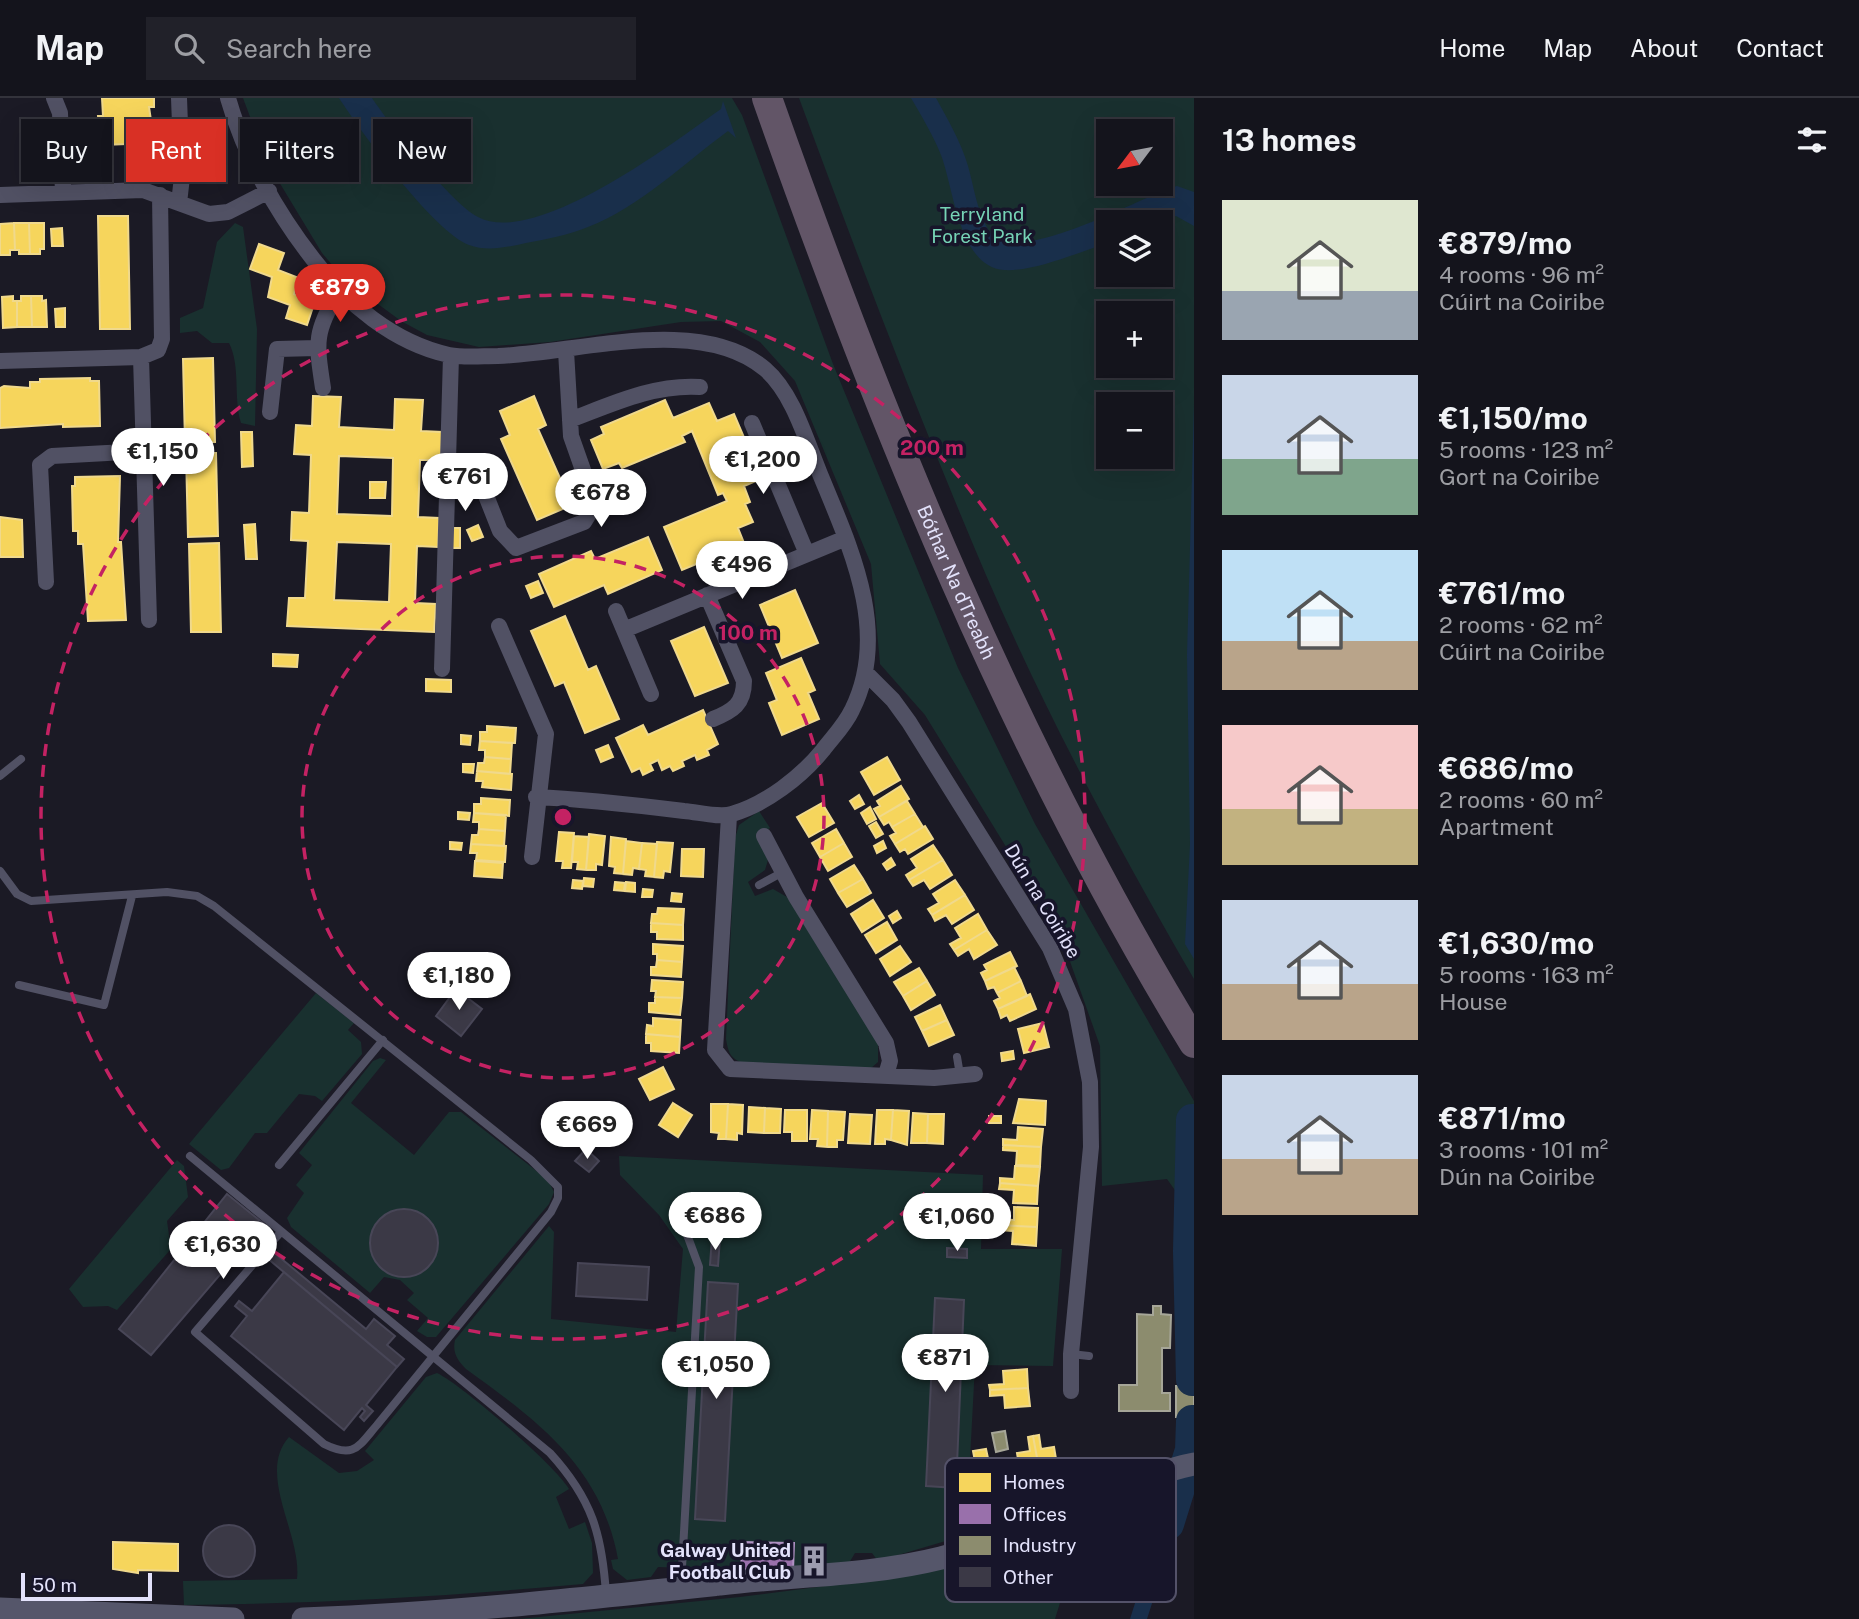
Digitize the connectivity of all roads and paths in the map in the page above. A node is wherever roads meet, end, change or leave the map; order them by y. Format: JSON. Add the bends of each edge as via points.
{"nodes":[{"id":1,"x":54,"y":98,"type":"edge"},
{"id":2,"x":179,"y":98,"type":"edge"},
{"id":3,"x":228,"y":98,"type":"edge"},
{"id":4,"x":767,"y":98,"type":"edge"},
{"id":5,"x":269,"y":191,"type":"junction"},
{"id":6,"x":63,"y":193,"type":"junction"},
{"id":7,"x":0,"y":195,"type":"edge"},
{"id":8,"x":160,"y":195,"type":"junction"},
{"id":9,"x":179,"y":203,"type":"junction"},
{"id":10,"x":339,"y":291,"type":"junction"},
{"id":11,"x":317,"y":348,"type":"junction"},
{"id":12,"x":566,"y":351,"type":"junction"},
{"id":13,"x":451,"y":356,"type":"junction"},
{"id":14,"x":141,"y":357,"type":"junction"},
{"id":15,"x":0,"y":361,"type":"edge"},
{"id":16,"x":700,"y":387,"type":"dead end"},
{"id":17,"x":323,"y":388,"type":"dead end"},
{"id":18,"x":270,"y":412,"type":"dead end"},
{"id":19,"x":570,"y":420,"type":"junction"},
{"id":20,"x":752,"y":424,"type":"dead end"},
{"id":21,"x":144,"y":451,"type":"junction"},
{"id":22,"x":483,"y":488,"type":"dead end"},
{"id":23,"x":846,"y":538,"type":"junction"},
{"id":24,"x":807,"y":554,"type":"junction"},
{"id":25,"x":46,"y":582,"type":"dead end"},
{"id":26,"x":707,"y":596,"type":"junction"},
{"id":27,"x":616,"y":611,"type":"dead end"},
{"id":28,"x":149,"y":620,"type":"dead end"},
{"id":29,"x":499,"y":626,"type":"dead end"},
{"id":30,"x":624,"y":630,"type":"junction"},
{"id":31,"x":442,"y":669,"type":"dead end"},
{"id":32,"x":864,"y":672,"type":"junction"},
{"id":33,"x":651,"y":694,"type":"dead end"},
{"id":34,"x":713,"y":719,"type":"dead end"},
{"id":35,"x":21,"y":759,"type":"dead end"},
{"id":36,"x":0,"y":776,"type":"edge"},
{"id":37,"x":536,"y":797,"type":"junction"},
{"id":38,"x":729,"y":816,"type":"junction"},
{"id":39,"x":764,"y":836,"type":"dead end"},
{"id":40,"x":531,"y":857,"type":"dead end"},
{"id":41,"x":0,"y":872,"type":"edge"},
{"id":42,"x":783,"y":872,"type":"junction"},
{"id":43,"x":759,"y":886,"type":"dead end"},
{"id":44,"x":132,"y":895,"type":"junction"},
{"id":45,"x":19,"y":985,"type":"dead end"},
{"id":46,"x":383,"y":1040,"type":"junction"},
{"id":47,"x":1194,"y":1043,"type":"edge"},
{"id":48,"x":957,"y":1057,"type":"dead end"},
{"id":49,"x":886,"y":1075,"type":"junction"},
{"id":50,"x":967,"y":1075,"type":"joint"},
{"id":51,"x":190,"y":1156,"type":"dead end"},
{"id":52,"x":279,"y":1165,"type":"dead end"},
{"id":53,"x":680,"y":1213,"type":"dead end"},
{"id":54,"x":281,"y":1232,"type":"junction"},
{"id":55,"x":268,"y":1246,"type":"dead end"},
{"id":56,"x":261,"y":1255,"type":"dead end"},
{"id":57,"x":1071,"y":1354,"type":"junction"},
{"id":58,"x":1089,"y":1356,"type":"dead end"},
{"id":59,"x":433,"y":1357,"type":"junction"},
{"id":60,"x":1071,"y":1391,"type":"dead end"},
{"id":61,"x":1194,"y":1464,"type":"edge"},
{"id":62,"x":1176,"y":1467,"type":"edge"},
{"id":63,"x":945,"y":1556,"type":"edge"},
{"id":64,"x":680,"y":1588,"type":"junction"},
{"id":65,"x":606,"y":1597,"type":"junction"},
{"id":66,"x":2,"y":1609,"type":"edge"},
{"id":67,"x":233,"y":1619,"type":"edge"},
{"id":68,"x":303,"y":1619,"type":"edge"}],
"edges":[{"from":1,"to":6,"type":"street","via":[[60,113]]},
{"from":2,"to":9,"type":"street"},
{"from":3,"to":5,"type":"street"},
{"from":4,"to":47,"type":"highway","name":"Bóthar Na dTreabh","via":[[909,474],[997,676],[1119,915]]},
{"from":5,"to":9,"type":"street","via":[[228,212],[209,214]]},
{"from":5,"to":10,"type":"street","via":[[297,239]]},
{"from":6,"to":7,"type":"street"},
{"from":6,"to":8,"type":"street","via":[[143,190]]},
{"from":8,"to":9,"type":"street"},
{"from":8,"to":14,"type":"street","via":[[162,345]]},
{"from":10,"to":11,"type":"street","via":[[321,319]]},
{"from":10,"to":13,"type":"street","via":[[386,328]]},
{"from":11,"to":17,"type":"street"},
{"from":11,"to":18,"type":"street","via":[[277,349]]},
{"from":12,"to":13,"type":"street"},
{"from":12,"to":19,"type":"street"},
{"from":12,"to":23,"type":"street","via":[[675,339],[708,342],[752,359],[783,391]]},
{"from":13,"to":31,"type":"street"},
{"from":14,"to":15,"type":"street"},
{"from":14,"to":21,"type":"street"},
{"from":16,"to":19,"type":"street","via":[[629,397]]},
{"from":19,"to":22,"type":"street","via":[[571,436],[595,504],[584,522],[516,548],[500,531]]},
{"from":20,"to":24,"type":"street"},
{"from":21,"to":25,"type":"street","via":[[44,459],[40,465]]},
{"from":21,"to":28,"type":"street"},
{"from":23,"to":24,"type":"street"},
{"from":23,"to":32,"type":"street","via":[[863,588],[867,622]]},
{"from":24,"to":26,"type":"street"},
{"from":26,"to":30,"type":"street"},
{"from":26,"to":34,"type":"street","via":[[744,681],[738,704]]},
{"from":27,"to":30,"type":"street"},
{"from":29,"to":37,"type":"street","via":[[545,733]]},
{"from":30,"to":33,"type":"street"},
{"from":32,"to":38,"type":"street","via":[[846,721],[814,761],[782,789]]},
{"from":32,"to":57,"type":"street","name":"Dún na Coiribe","via":[[909,722],[1050,948],[1076,1009],[1090,1082],[1091,1147]]},
{"from":35,"to":36,"type":"lane"},
{"from":37,"to":38,"type":"street"},
{"from":37,"to":40,"type":"street"},
{"from":38,"to":49,"type":"street","via":[[715,1049],[721,1061],[730,1069]]},
{"from":39,"to":42,"type":"street"},
{"from":41,"to":44,"type":"lane","via":[[17,894],[31,901]]},
{"from":42,"to":43,"type":"lane"},
{"from":42,"to":49,"type":"street","via":[[886,1043],[890,1061]]},
{"from":44,"to":45,"type":"lane","via":[[104,1005]]},
{"from":44,"to":46,"type":"lane","via":[[197,896]]},
{"from":46,"to":52,"type":"lane"},
{"from":46,"to":59,"type":"lane","via":[[558,1187],[551,1212]]},
{"from":48,"to":50,"type":"lane"},
{"from":49,"to":50,"type":"street"},
{"from":51,"to":54,"type":"lane"},
{"from":53,"to":64,"type":"lane","via":[[699,1267]]},
{"from":54,"to":55,"type":"lane"},
{"from":54,"to":59,"type":"lane"},
{"from":56,"to":59,"type":"lane","via":[[195,1332],[324,1444],[340,1452],[359,1447]]},
{"from":57,"to":58,"type":"lane"},
{"from":57,"to":60,"type":"street","name":"Dún na Coiribe"},
{"from":59,"to":65,"type":"lane","via":[[531,1436],[581,1492],[601,1537]]},
{"from":61,"to":62,"type":"street"},
{"from":63,"to":64,"type":"street","via":[[831,1576]]},
{"from":64,"to":65,"type":"street"},
{"from":65,"to":68,"type":"street","via":[[397,1616]]},
{"from":66,"to":67,"type":"street"}]}
